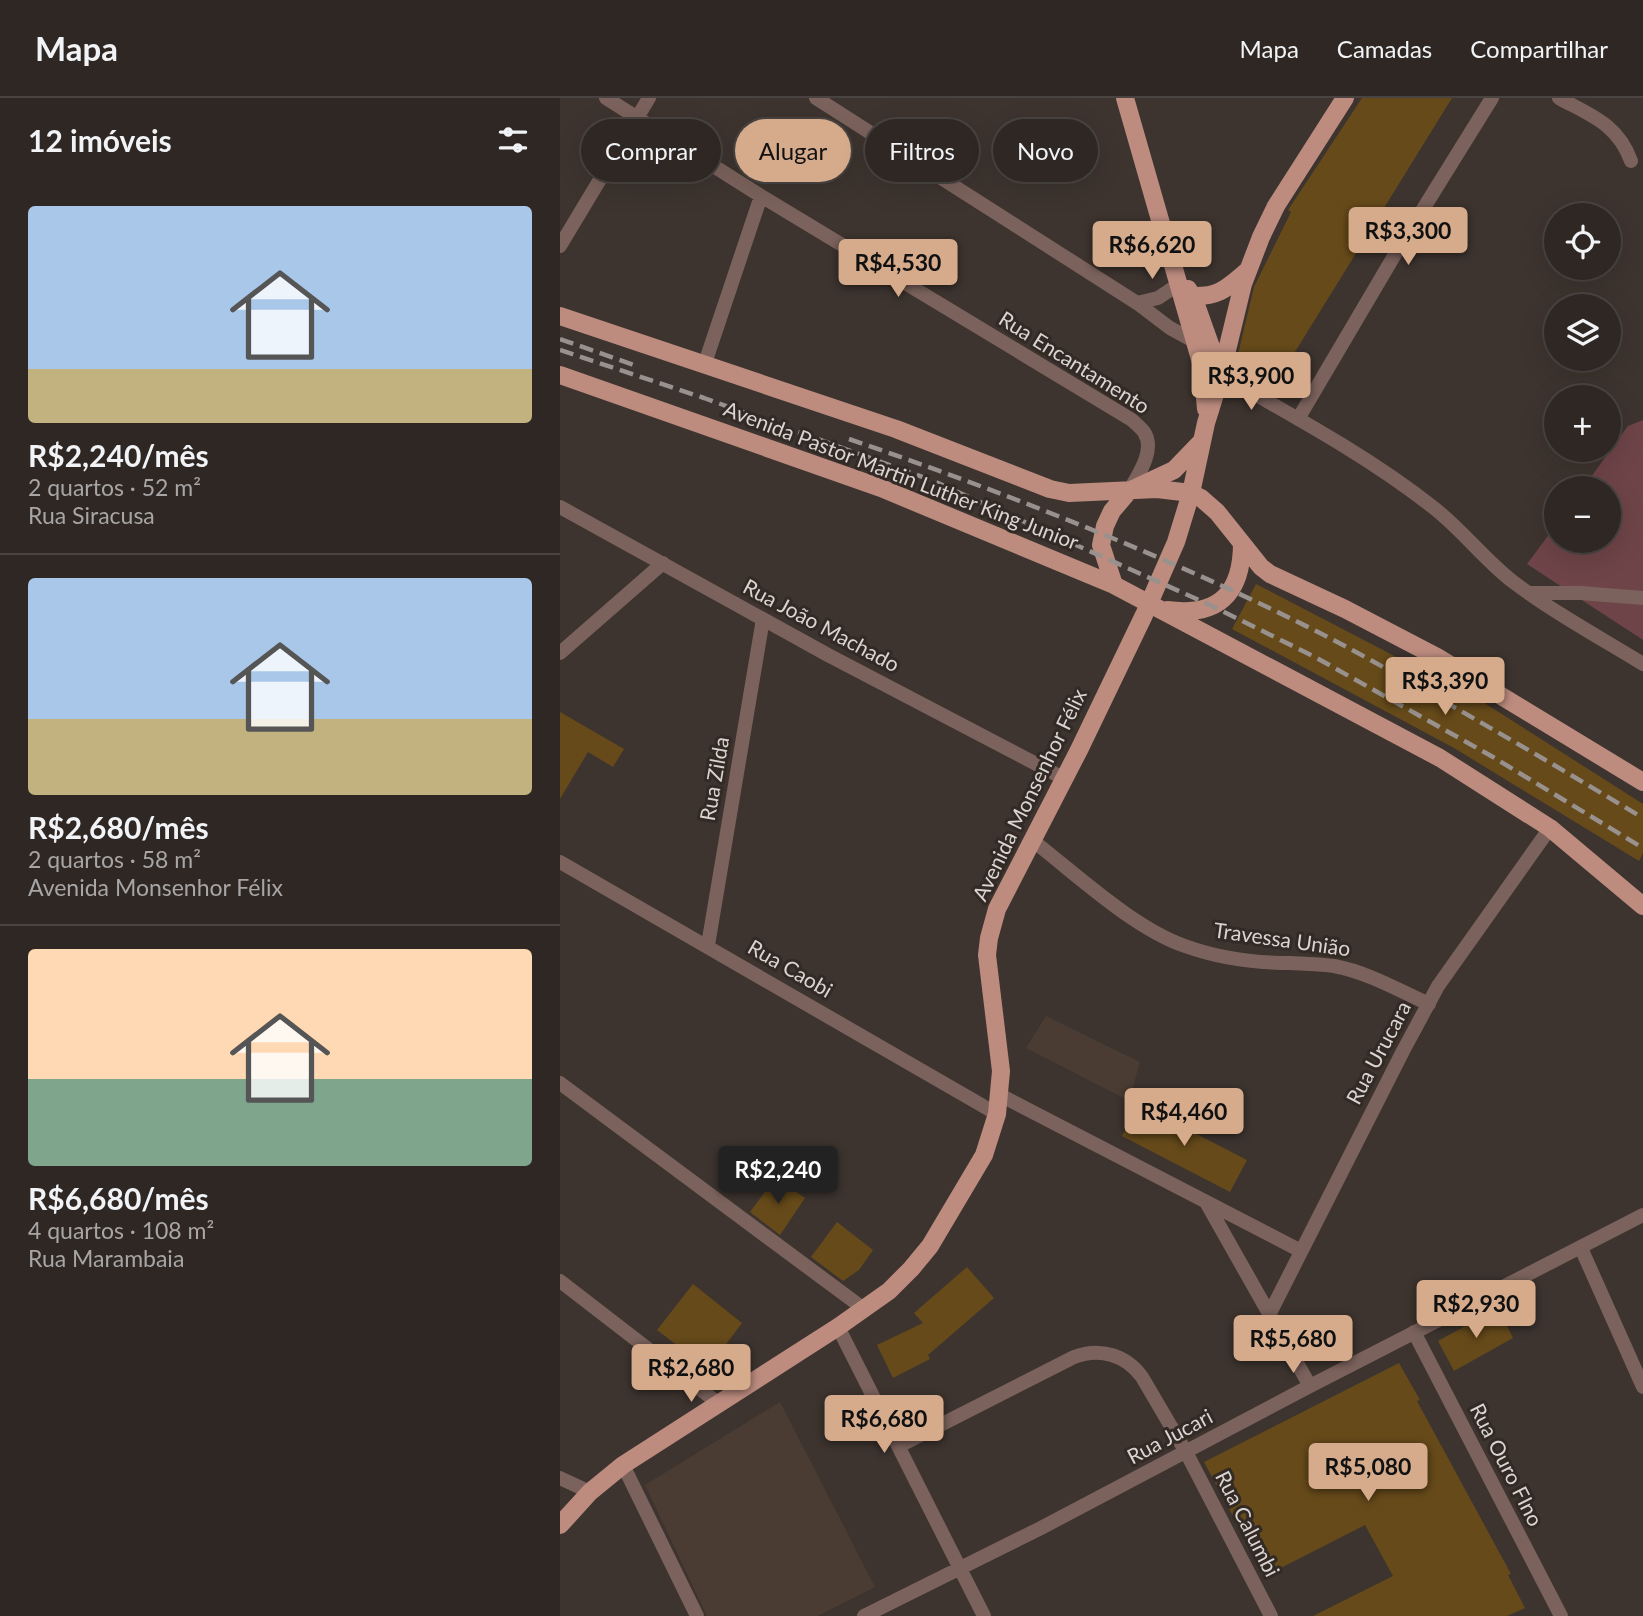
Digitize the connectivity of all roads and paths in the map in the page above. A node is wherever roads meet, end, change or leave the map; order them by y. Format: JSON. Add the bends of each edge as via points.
{"nodes":[{"id":1,"x":606,"y":98,"type":"edge"},
{"id":2,"x":649,"y":98,"type":"edge"},
{"id":3,"x":816,"y":98,"type":"edge"},
{"id":4,"x":1125,"y":98,"type":"edge"},
{"id":5,"x":1345,"y":98,"type":"edge"},
{"id":6,"x":1492,"y":98,"type":"edge"},
{"id":7,"x":1559,"y":98,"type":"edge"},
{"id":8,"x":638,"y":118,"type":"junction"},
{"id":9,"x":1631,"y":160,"type":"dead end"},
{"id":10,"x":761,"y":196,"type":"junction"},
{"id":11,"x":560,"y":246,"type":"edge"},
{"id":12,"x":1246,"y":272,"type":"junction"},
{"id":13,"x":1186,"y":290,"type":"junction"},
{"id":14,"x":1137,"y":303,"type":"junction"},
{"id":15,"x":560,"y":316,"type":"edge"},
{"id":16,"x":1194,"y":341,"type":"junction"},
{"id":17,"x":705,"y":363,"type":"junction"},
{"id":18,"x":560,"y":375,"type":"edge"},
{"id":19,"x":1221,"y":375,"type":"junction"},
{"id":20,"x":1298,"y":419,"type":"junction"},
{"id":21,"x":1204,"y":432,"type":"junction"},
{"id":22,"x":1129,"y":491,"type":"junction"},
{"id":23,"x":1191,"y":493,"type":"junction"},
{"id":24,"x":560,"y":508,"type":"edge"},
{"id":25,"x":1242,"y":544,"type":"junction"},
{"id":26,"x":663,"y":563,"type":"junction"},
{"id":27,"x":1114,"y":585,"type":"junction"},
{"id":28,"x":1530,"y":593,"type":"junction"},
{"id":29,"x":1643,"y":598,"type":"edge"},
{"id":30,"x":1155,"y":606,"type":"junction"},
{"id":31,"x":763,"y":619,"type":"junction"},
{"id":32,"x":560,"y":653,"type":"edge"},
{"id":33,"x":1643,"y":664,"type":"edge"},
{"id":34,"x":1065,"y":779,"type":"junction"},
{"id":35,"x":1643,"y":782,"type":"edge"},
{"id":36,"x":1550,"y":828,"type":"junction"},
{"id":37,"x":1032,"y":840,"type":"junction"},
{"id":38,"x":560,"y":862,"type":"edge"},
{"id":39,"x":1643,"y":906,"type":"edge"},
{"id":40,"x":708,"y":945,"type":"junction"},
{"id":41,"x":1429,"y":1004,"type":"junction"},
{"id":42,"x":560,"y":1083,"type":"edge"},
{"id":43,"x":1000,"y":1095,"type":"junction"},
{"id":44,"x":997,"y":1114,"type":"junction"},
{"id":45,"x":1205,"y":1201,"type":"junction"},
{"id":46,"x":1643,"y":1215,"type":"edge"},
{"id":47,"x":1581,"y":1248,"type":"junction"},
{"id":48,"x":1301,"y":1251,"type":"junction"},
{"id":49,"x":560,"y":1281,"type":"edge"},
{"id":50,"x":864,"y":1309,"type":"junction"},
{"id":51,"x":1270,"y":1313,"type":"junction"},
{"id":52,"x":838,"y":1327,"type":"junction"},
{"id":53,"x":1414,"y":1332,"type":"junction"},
{"id":54,"x":1310,"y":1386,"type":"junction"},
{"id":55,"x":1643,"y":1387,"type":"edge"},
{"id":56,"x":718,"y":1403,"type":"junction"},
{"id":57,"x":899,"y":1446,"type":"junction"},
{"id":58,"x":1186,"y":1452,"type":"junction"},
{"id":59,"x":623,"y":1465,"type":"junction"},
{"id":60,"x":560,"y":1478,"type":"edge"},
{"id":61,"x":590,"y":1492,"type":"junction"},
{"id":62,"x":560,"y":1525,"type":"edge"},
{"id":63,"x":959,"y":1568,"type":"junction"},
{"id":64,"x":697,"y":1616,"type":"edge"},
{"id":65,"x":864,"y":1616,"type":"edge"},
{"id":66,"x":984,"y":1616,"type":"edge"},
{"id":67,"x":1271,"y":1616,"type":"edge"},
{"id":68,"x":1561,"y":1616,"type":"edge"}],
"edges":[{"from":1,"to":8,"type":"street","name":"Rua Encantamento"},
{"from":2,"to":8,"type":"street"},
{"from":3,"to":14,"type":"street"},
{"from":4,"to":13,"type":"main road"},
{"from":5,"to":12,"type":"main road","name":"Avenida Monsenhor Félix","via":[[1276,206]]},
{"from":6,"to":20,"type":"street"},
{"from":7,"to":9,"type":"street","via":[[1614,130]]},
{"from":8,"to":10,"type":"street","name":"Rua Encantamento"},
{"from":8,"to":11,"type":"street"},
{"from":10,"to":17,"type":"street"},
{"from":10,"to":22,"type":"street","name":"Rua Encantamento","via":[[1132,420],[1147,441],[1142,467]]},
{"from":12,"to":13,"type":"main road","via":[[1211,296]]},
{"from":12,"to":19,"type":"main road","name":"Avenida Monsenhor Félix"},
{"from":13,"to":14,"type":"street"},
{"from":13,"to":16,"type":"main road"},
{"from":13,"to":19,"type":"main road"},
{"from":14,"to":16,"type":"street"},
{"from":15,"to":17,"type":"main road","name":"Avenida Pastor Martin Luther King Junior"},
{"from":16,"to":21,"type":"main road","via":[[1204,376]]},
{"from":17,"to":22,"type":"main road","name":"Avenida Pastor Martin Luther King Junior","via":[[896,429],[1050,489],[1069,493]]},
{"from":18,"to":27,"type":"main road","name":"Avenida Pastor Martin Luther King Junior","via":[[881,488]]},
{"from":19,"to":20,"type":"street"},
{"from":19,"to":21,"type":"main road","name":"Avenida Monsenhor Félix"},
{"from":20,"to":28,"type":"street","via":[[1435,509]]},
{"from":21,"to":22,"type":"main road","via":[[1174,470]]},
{"from":21,"to":23,"type":"main road","name":"Avenida Monsenhor Félix"},
{"from":22,"to":23,"type":"main road","name":"Avenida Pastor Martin Luther King Junior"},
{"from":22,"to":27,"type":"main road","via":[[1112,511],[1101,545]]},
{"from":23,"to":25,"type":"main road","via":[[1209,504]]},
{"from":23,"to":30,"type":"main road","name":"Avenida Monsenhor Félix"},
{"from":24,"to":26,"type":"street","name":"Rua João Machado"},
{"from":25,"to":30,"type":"main road","via":[[1237,581],[1219,603],[1187,612]]},
{"from":25,"to":35,"type":"main road","via":[[1277,578],[1437,657]]},
{"from":26,"to":31,"type":"street","name":"Rua João Machado"},
{"from":26,"to":32,"type":"street"},
{"from":27,"to":30,"type":"main road","name":"Avenida Pastor Martin Luther King Junior"},
{"from":28,"to":29,"type":"street"},
{"from":28,"to":33,"type":"street"},
{"from":30,"to":34,"type":"main road","name":"Avenida Monsenhor Félix"},
{"from":30,"to":36,"type":"main road","name":"Avenida Pastor Martin Luther King Junior","via":[[1440,758]]},
{"from":31,"to":34,"type":"street","name":"Rua João Machado"},
{"from":31,"to":40,"type":"street","name":"Rua Zilda"},
{"from":34,"to":37,"type":"main road","name":"Avenida Monsenhor Félix"},
{"from":36,"to":39,"type":"main road","name":"Avenida Pastor Martin Luther King Junior"},
{"from":36,"to":41,"type":"street","name":"Rua Urucara"},
{"from":37,"to":41,"type":"street","name":"Travessa União","via":[[1135,920],[1169,940],[1227,956],[1349,969]]},
{"from":37,"to":43,"type":"main road","name":"Avenida Monsenhor Félix","via":[[997,909],[988,947],[988,978],[1000,1048]]},
{"from":38,"to":40,"type":"street","name":"Rua Caobi"},
{"from":40,"to":44,"type":"street","name":"Rua Caobi"},
{"from":41,"to":48,"type":"street","name":"Rua Urucara"},
{"from":42,"to":50,"type":"street"},
{"from":43,"to":44,"type":"main road","name":"Avenida Monsenhor Félix"},
{"from":43,"to":45,"type":"street"},
{"from":44,"to":50,"type":"main road","name":"Avenida Monsenhor Félix","via":[[984,1154],[930,1246],[889,1291]]},
{"from":45,"to":48,"type":"street"},
{"from":45,"to":51,"type":"street"},
{"from":46,"to":47,"type":"street","name":"Rua Jucari"},
{"from":47,"to":53,"type":"street","name":"Rua Jucari"},
{"from":47,"to":55,"type":"street"},
{"from":48,"to":51,"type":"street","name":"Rua Urucara"},
{"from":49,"to":56,"type":"street"},
{"from":50,"to":52,"type":"main road","name":"Avenida Monsenhor Félix"},
{"from":51,"to":54,"type":"street"},
{"from":52,"to":56,"type":"main road","name":"Avenida Monsenhor Félix"},
{"from":52,"to":57,"type":"street"},
{"from":53,"to":54,"type":"street","name":"Rua Jucari"},
{"from":53,"to":68,"type":"street","name":"Rua Ouro FIno"},
{"from":54,"to":58,"type":"street","name":"Rua Jucari"},
{"from":56,"to":59,"type":"main road","name":"Avenida Monsenhor Félix"},
{"from":57,"to":58,"type":"street","name":"Rua Calumbi","via":[[1089,1352],[1101,1352],[1134,1367]]},
{"from":57,"to":63,"type":"street"},
{"from":58,"to":63,"type":"street","name":"Rua Jucari"},
{"from":58,"to":67,"type":"street","name":"Rua Calumbi"},
{"from":59,"to":61,"type":"main road","name":"Avenida Monsenhor Félix"},
{"from":59,"to":64,"type":"street"},
{"from":60,"to":61,"type":"street"},
{"from":61,"to":62,"type":"main road","name":"Avenida Monsenhor Félix"},
{"from":63,"to":65,"type":"street","name":"Rua Jucari"},
{"from":63,"to":66,"type":"street"}]}
